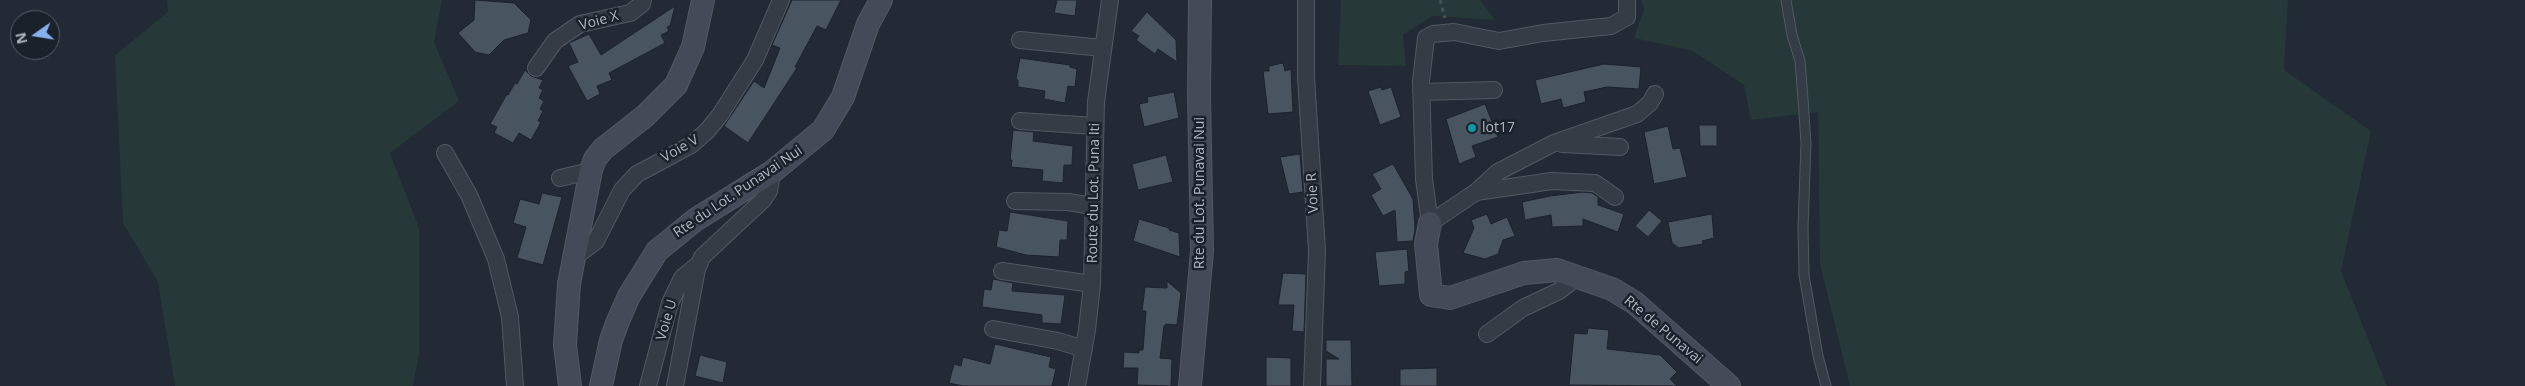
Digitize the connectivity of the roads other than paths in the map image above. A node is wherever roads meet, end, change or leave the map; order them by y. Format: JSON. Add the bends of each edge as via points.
{"nodes":[{"id":1,"x":643,"y":0,"type":"edge"},
{"id":2,"x":702,"y":0,"type":"edge"},
{"id":3,"x":781,"y":0,"type":"edge"},
{"id":4,"x":881,"y":0,"type":"edge"},
{"id":5,"x":1110,"y":0,"type":"edge"},
{"id":6,"x":1200,"y":0,"type":"edge"},
{"id":7,"x":1306,"y":0,"type":"edge"},
{"id":8,"x":1628,"y":0,"type":"edge"},
{"id":9,"x":1786,"y":0,"type":"edge"},
{"id":10,"x":1020,"y":40,"type":"dead end"},
{"id":11,"x":1103,"y":48,"type":"junction"},
{"id":12,"x":536,"y":68,"type":"dead end"},
{"id":13,"x":1494,"y":90,"type":"dead end"},
{"id":14,"x":1421,"y":92,"type":"junction"},
{"id":15,"x":1655,"y":94,"type":"dead end"},
{"id":16,"x":1020,"y":121,"type":"dead end"},
{"id":17,"x":1095,"y":126,"type":"junction"},
{"id":18,"x":1554,"y":144,"type":"junction"},
{"id":19,"x":1620,"y":148,"type":"dead end"},
{"id":20,"x":445,"y":153,"type":"dead end"},
{"id":21,"x":590,"y":171,"type":"junction"},
{"id":22,"x":772,"y":172,"type":"junction"},
{"id":23,"x":560,"y":178,"type":"dead end"},
{"id":24,"x":1476,"y":192,"type":"junction"},
{"id":25,"x":1616,"y":197,"type":"dead end"},
{"id":26,"x":1015,"y":201,"type":"dead end"},
{"id":27,"x":1093,"y":206,"type":"junction"},
{"id":28,"x":1430,"y":223,"type":"junction"},
{"id":29,"x":576,"y":256,"type":"junction"},
{"id":30,"x":700,"y":263,"type":"junction"},
{"id":31,"x":1002,"y":271,"type":"dead end"},
{"id":32,"x":1576,"y":278,"type":"junction"},
{"id":33,"x":1092,"y":284,"type":"junction"},
{"id":34,"x":993,"y":329,"type":"dead end"},
{"id":35,"x":1487,"y":334,"type":"dead end"},
{"id":36,"x":1084,"y":349,"type":"junction"},
{"id":37,"x":515,"y":386,"type":"edge"},
{"id":38,"x":570,"y":386,"type":"edge"},
{"id":39,"x":601,"y":386,"type":"edge"},
{"id":40,"x":648,"y":386,"type":"edge"},
{"id":41,"x":675,"y":386,"type":"edge"},
{"id":42,"x":1077,"y":386,"type":"edge"},
{"id":43,"x":1190,"y":386,"type":"edge"},
{"id":44,"x":1312,"y":386,"type":"edge"},
{"id":45,"x":1729,"y":386,"type":"edge"},
{"id":46,"x":1826,"y":386,"type":"edge"}],
"edges":[{"from":1,"to":12,"type":"street","name":"Voie X","via":[[630,14],[580,24],[555,41]]},
{"from":2,"to":21,"type":"main road","via":[[692,47],[676,84],[645,116],[603,149]]},
{"from":3,"to":29,"type":"street","name":"Voie V","via":[[755,60],[708,131],[691,145],[637,174],[622,190],[596,241]]},
{"from":4,"to":22,"type":"main road","name":"Rte du Lot. Punavai Nui","via":[[868,24],[834,115],[808,144]]},
{"from":5,"to":11,"type":"street","name":"Route du Lot. Puna Iti"},
{"from":6,"to":43,"type":"main road","name":"Rte du Lot. Punavai Nui","via":[[1202,258]]},
{"from":7,"to":44,"type":"street","name":"Voie R","via":[[1306,77],[1316,252]]},
{"from":8,"to":14,"type":"street","via":[[1627,17],[1611,26],[1499,41],[1454,32],[1433,34],[1426,38]]},
{"from":9,"to":46,"type":"lane","via":[[1800,61],[1806,143],[1804,275]]},
{"from":10,"to":11,"type":"street"},
{"from":11,"to":17,"type":"street","name":"Route du Lot. Puna Iti"},
{"from":13,"to":14,"type":"street"},
{"from":14,"to":28,"type":"street","via":[[1424,179]]},
{"from":15,"to":18,"type":"street","via":[[1637,114]]},
{"from":16,"to":17,"type":"street"},
{"from":17,"to":27,"type":"street","name":"Route du Lot. Puna Iti"},
{"from":18,"to":19,"type":"street"},
{"from":18,"to":24,"type":"street","via":[[1498,172]]},
{"from":20,"to":37,"type":"street","via":[[469,195],[496,258],[510,316]]},
{"from":21,"to":23,"type":"street"},
{"from":21,"to":29,"type":"main road"},
{"from":22,"to":30,"type":"street","via":[[769,191],[763,200],[713,245]]},
{"from":22,"to":39,"type":"main road","name":"Rte du Lot. Punavai Nui","via":[[695,220],[657,251],[629,296],[618,321]]},
{"from":24,"to":25,"type":"street","via":[[1551,182],[1595,183]]},
{"from":24,"to":28,"type":"street"},
{"from":26,"to":27,"type":"street"},
{"from":27,"to":33,"type":"street","name":"Route du Lot. Puna Iti"},
{"from":28,"to":32,"type":"main road","name":"Rte de Punavai","via":[[1426,244],[1431,295],[1450,298],[1524,274],[1557,270]]},
{"from":29,"to":38,"type":"main road","via":[[569,284],[566,322]]},
{"from":30,"to":40,"type":"street","name":"Voie U","via":[[682,278],[670,303]]},
{"from":30,"to":41,"type":"street"},
{"from":31,"to":33,"type":"street"},
{"from":32,"to":35,"type":"street","via":[[1559,291],[1523,308]]},
{"from":32,"to":45,"type":"main road","name":"Rte de Punavai","via":[[1612,288],[1635,303]]},
{"from":33,"to":36,"type":"street","name":"Route du Lot. Puna Iti"},
{"from":34,"to":36,"type":"street"},
{"from":36,"to":42,"type":"street","name":"Route du Lot. Puna Iti"}]}
